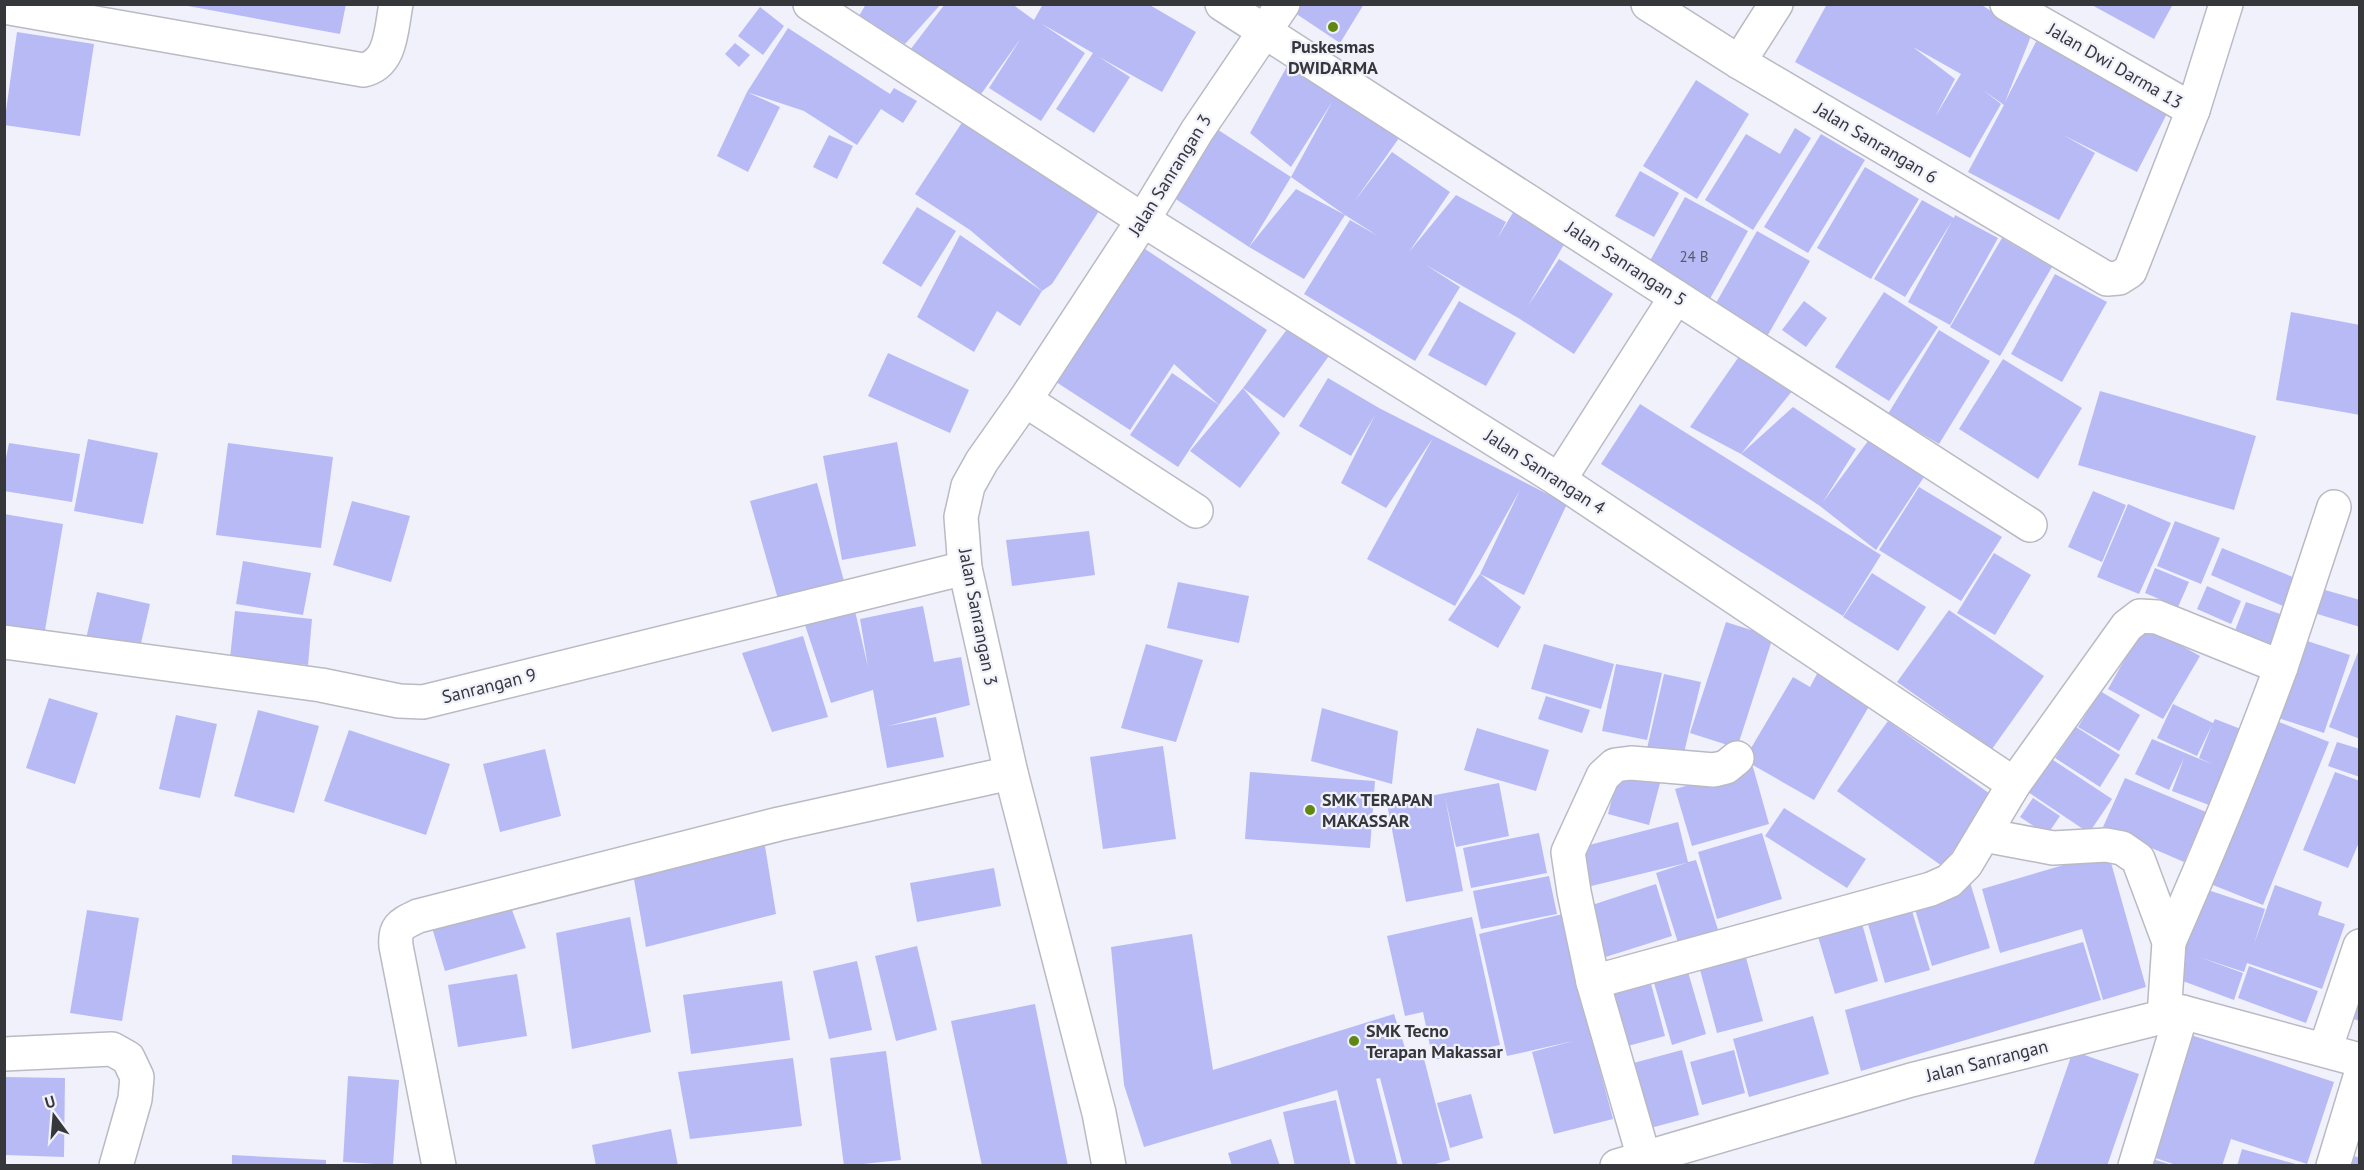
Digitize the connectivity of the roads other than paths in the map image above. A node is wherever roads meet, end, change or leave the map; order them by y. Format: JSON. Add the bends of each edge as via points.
{"nodes":[{"id":1,"x":396,"y":4,"type":"edge"},
{"id":2,"x":810,"y":4,"type":"edge"},
{"id":3,"x":1222,"y":4,"type":"edge"},
{"id":4,"x":1648,"y":4,"type":"edge"},
{"id":5,"x":1776,"y":4,"type":"edge"},
{"id":6,"x":2007,"y":4,"type":"edge"},
{"id":7,"x":2226,"y":4,"type":"edge"},
{"id":8,"x":4,"y":7,"type":"edge"},
{"id":9,"x":1274,"y":18,"type":"edge"},
{"id":10,"x":1739,"y":62,"type":"junction"},
{"id":11,"x":2193,"y":110,"type":"junction"},
{"id":12,"x":1143,"y":220,"type":"junction"},
{"id":13,"x":1676,"y":297,"type":"junction"},
{"id":14,"x":1025,"y":400,"type":"junction"},
{"id":15,"x":1559,"y":480,"type":"junction"},
{"id":16,"x":2334,"y":507,"type":"dead end"},
{"id":17,"x":1196,"y":511,"type":"dead end"},
{"id":18,"x":2030,"y":525,"type":"dead end"},
{"id":19,"x":965,"y":568,"type":"junction"},
{"id":20,"x":4,"y":642,"type":"edge"},
{"id":21,"x":2281,"y":667,"type":"junction"},
{"id":22,"x":1737,"y":758,"type":"dead end"},
{"id":23,"x":1011,"y":773,"type":"junction"},
{"id":24,"x":2014,"y":784,"type":"junction"},
{"id":25,"x":1984,"y":835,"type":"junction"},
{"id":26,"x":2169,"y":942,"type":"junction"},
{"id":27,"x":2360,"y":946,"type":"edge"},
{"id":28,"x":1593,"y":982,"type":"junction"},
{"id":29,"x":2173,"y":1015,"type":"junction"},
{"id":30,"x":2325,"y":1050,"type":"junction"},
{"id":31,"x":4,"y":1054,"type":"edge"},
{"id":32,"x":2360,"y":1060,"type":"edge"},
{"id":33,"x":2360,"y":1077,"type":"edge"},
{"id":34,"x":1631,"y":1162,"type":"edge"},
{"id":35,"x":116,"y":1166,"type":"edge"},
{"id":36,"x":439,"y":1166,"type":"edge"},
{"id":37,"x":1109,"y":1166,"type":"edge"},
{"id":38,"x":2135,"y":1166,"type":"edge"},
{"id":39,"x":2333,"y":1166,"type":"edge"}],
"edges":[{"from":1,"to":8,"type":"street","via":[[385,57],[363,70]]},
{"from":2,"to":12,"type":"street","name":"Jalan Sanrangan 4"},
{"from":3,"to":9,"type":"street","name":"Jalan Sanrangan 5"},
{"from":4,"to":10,"type":"street","name":"Jalan Sanrangan 6"},
{"from":5,"to":10,"type":"street"},
{"from":6,"to":11,"type":"street","name":"Jalan Dwi Darma 13"},
{"from":7,"to":11,"type":"street"},
{"from":9,"to":12,"type":"street","name":"Jalan Sanrangan 3","via":[[1197,131]]},
{"from":9,"to":13,"type":"street","name":"Jalan Sanrangan 5"},
{"from":10,"to":11,"type":"street","name":"Jalan Sanrangan 6","via":[[2107,279],[2130,271]]},
{"from":12,"to":14,"type":"street","name":"Jalan Sanrangan 3"},
{"from":12,"to":15,"type":"street","name":"Jalan Sanrangan 4"},
{"from":13,"to":15,"type":"street"},
{"from":13,"to":18,"type":"street","name":"Jalan Sanrangan 5"},
{"from":14,"to":17,"type":"street"},
{"from":14,"to":19,"type":"street","name":"Jalan Sanrangan 3","via":[[968,486],[961,518]]},
{"from":15,"to":24,"type":"street","name":"Jalan Sanrangan 4"},
{"from":16,"to":21,"type":"street"},
{"from":19,"to":20,"type":"street","name":"Sanrangan 9","via":[[423,702]]},
{"from":19,"to":23,"type":"street","name":"Jalan Sanrangan 3"},
{"from":21,"to":24,"type":"street","via":[[2157,617],[2140,616],[2127,626]]},
{"from":21,"to":26,"type":"street","via":[[2221,824]]},
{"from":22,"to":28,"type":"street","via":[[1714,770],[1615,765],[1604,776],[1568,852]]},
{"from":23,"to":36,"type":"street","via":[[779,824],[418,916],[401,924],[395,934],[396,946]]},
{"from":23,"to":37,"type":"street","name":"Jalan Sanrangan 3"},
{"from":24,"to":25,"type":"street"},
{"from":25,"to":26,"type":"street","via":[[2053,848],[2106,844],[2122,849],[2138,859]]},
{"from":25,"to":28,"type":"street","via":[[1966,864],[1948,881],[1931,889]]},
{"from":26,"to":29,"type":"street"},
{"from":27,"to":30,"type":"street"},
{"from":28,"to":34,"type":"street"},
{"from":29,"to":30,"type":"street","name":"Jalan Sanrangan"},
{"from":29,"to":34,"type":"street","name":"Jalan Sanrangan","via":[[1911,1080]]},
{"from":29,"to":38,"type":"street"},
{"from":30,"to":32,"type":"street","name":"Jalan Sanrangan"},
{"from":31,"to":35,"type":"street","via":[[112,1049],[128,1058],[137,1077],[135,1099]]},
{"from":33,"to":39,"type":"street"}]}
